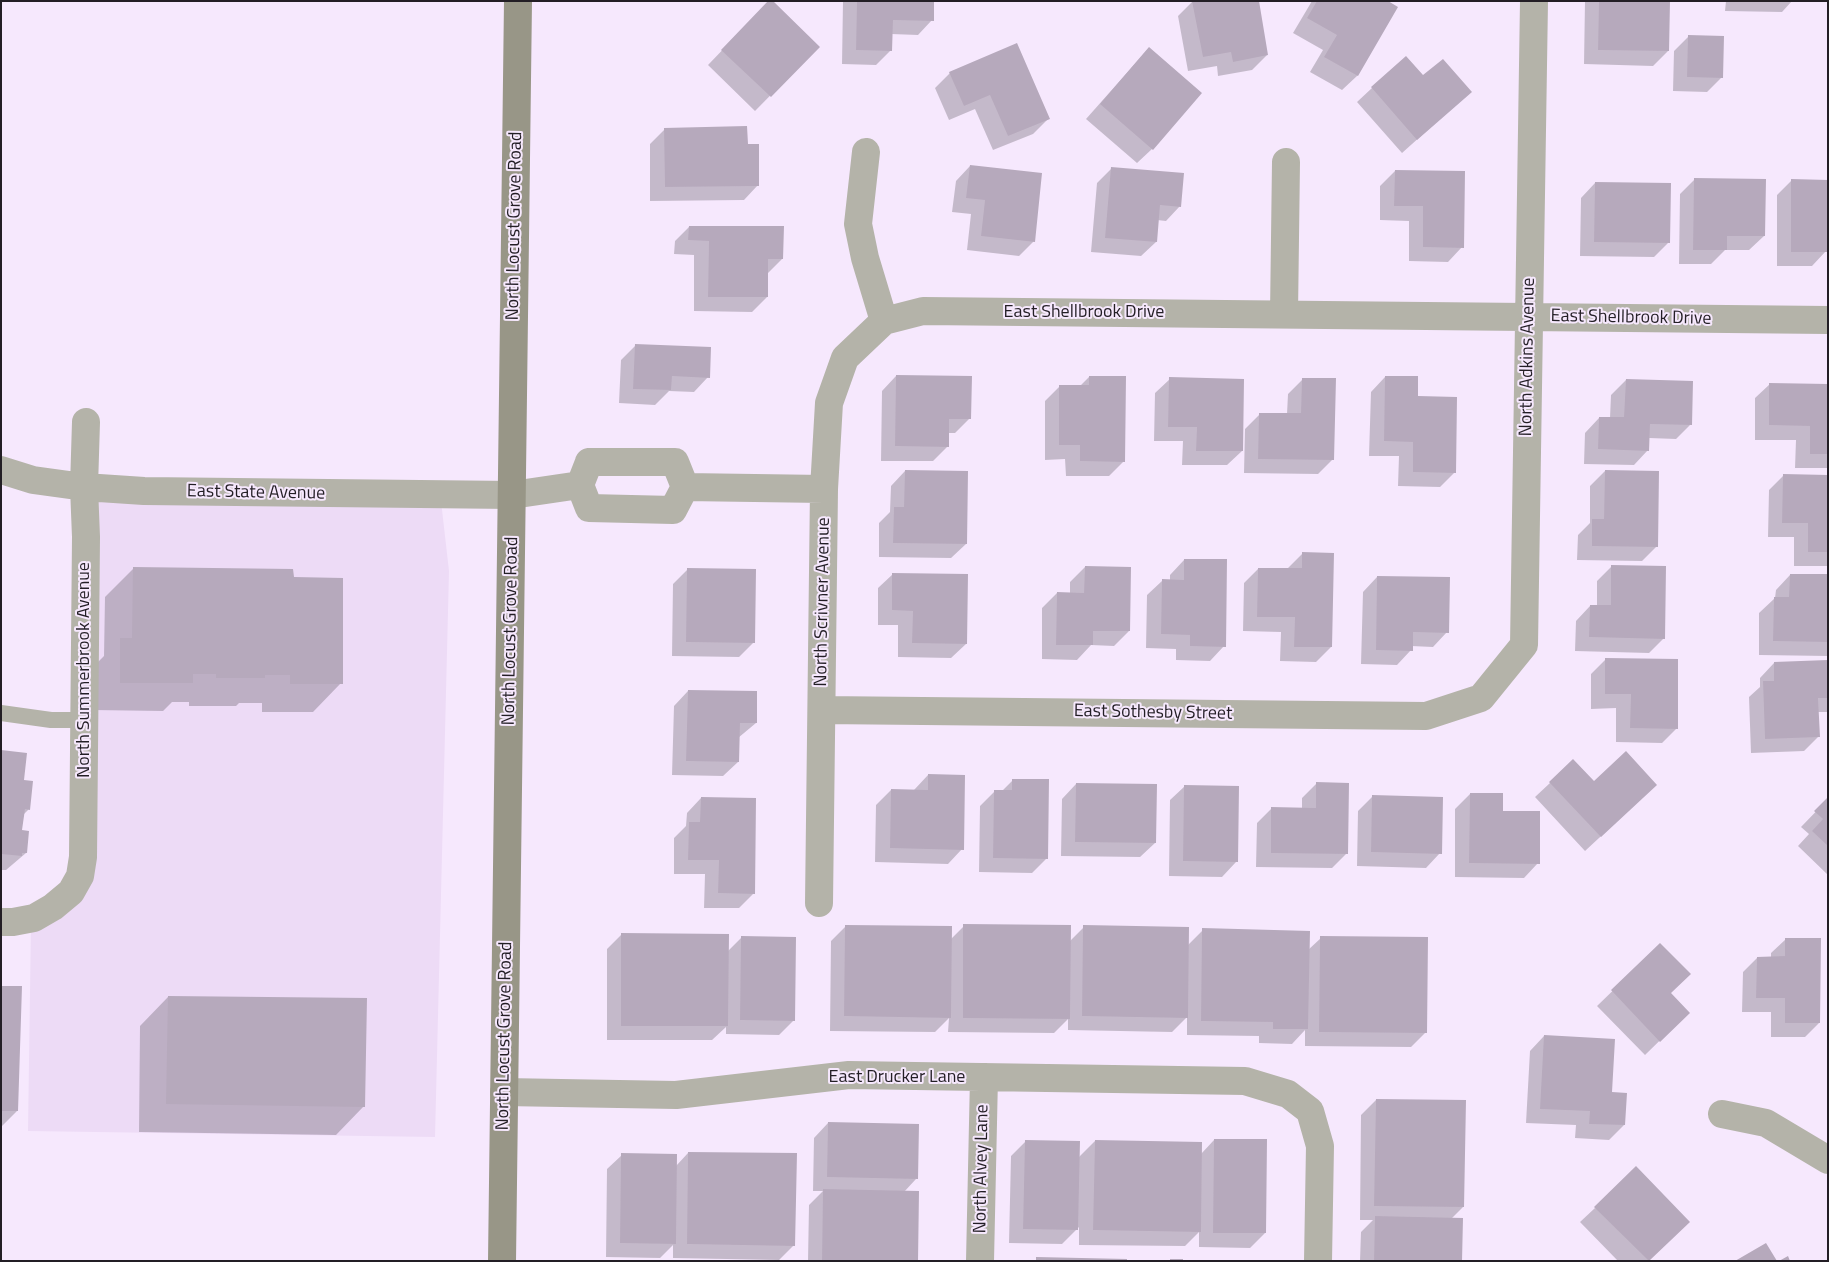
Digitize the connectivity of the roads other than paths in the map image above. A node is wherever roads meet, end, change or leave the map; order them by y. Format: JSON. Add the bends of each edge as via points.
{"nodes":[{"id":1,"x":518,"y":1,"type":"edge"},
{"id":2,"x":1534,"y":1,"type":"edge"},
{"id":3,"x":866,"y":152,"type":"dead end"},
{"id":4,"x":1286,"y":162,"type":"dead end"},
{"id":5,"x":1284,"y":314,"type":"junction"},
{"id":6,"x":1529,"y":317,"type":"junction"},
{"id":7,"x":1828,"y":320,"type":"edge"},
{"id":8,"x":884,"y":321,"type":"junction"},
{"id":9,"x":86,"y":422,"type":"dead end"},
{"id":10,"x":1,"y":470,"type":"edge"},
{"id":11,"x":580,"y":485,"type":"junction"},
{"id":12,"x":685,"y":487,"type":"junction"},
{"id":13,"x":84,"y":488,"type":"junction"},
{"id":14,"x":824,"y":489,"type":"junction"},
{"id":15,"x":512,"y":495,"type":"junction"},
{"id":16,"x":1481,"y":698,"type":"joint"},
{"id":17,"x":822,"y":710,"type":"junction"},
{"id":18,"x":1,"y":713,"type":"edge"},
{"id":19,"x":85,"y":720,"type":"junction"},
{"id":20,"x":819,"y":903,"type":"dead end"},
{"id":21,"x":1,"y":922,"type":"edge"},
{"id":22,"x":984,"y":1077,"type":"junction"},
{"id":23,"x":504,"y":1092,"type":"junction"},
{"id":24,"x":1722,"y":1114,"type":"dead end"},
{"id":25,"x":1828,"y":1160,"type":"edge"},
{"id":26,"x":502,"y":1261,"type":"edge"},
{"id":27,"x":980,"y":1261,"type":"edge"},
{"id":28,"x":1318,"y":1261,"type":"edge"}],
"edges":[{"from":1,"to":15,"type":"main road","name":"North Locust Grove Road"},
{"from":2,"to":6,"type":"street","name":"North Adkins Avenue"},
{"from":3,"to":8,"type":"street","via":[[858,224]]},
{"from":4,"to":5,"type":"street"},
{"from":5,"to":6,"type":"street","name":"East Shellbrook Drive"},
{"from":5,"to":8,"type":"street","name":"East Shellbrook Drive","via":[[923,311]]},
{"from":6,"to":7,"type":"street","name":"East Shellbrook Drive"},
{"from":6,"to":16,"type":"street","name":"North Adkins Avenue","via":[[1524,645]]},
{"from":8,"to":14,"type":"street","name":"North Scrivner Avenue","via":[[845,358],[829,403]]},
{"from":9,"to":13,"type":"street","name":"North Summerbrook Avenue"},
{"from":10,"to":13,"type":"street","name":"East State Avenue","via":[[32,480]]},
{"from":11,"to":12,"type":"street","via":[[589,508],[673,510]]},
{"from":11,"to":12,"type":"street","via":[[589,462],[675,462]]},
{"from":11,"to":15,"type":"street"},
{"from":12,"to":14,"type":"street"},
{"from":13,"to":15,"type":"street","name":"East State Avenue"},
{"from":13,"to":19,"type":"street","name":"North Summerbrook Avenue"},
{"from":14,"to":17,"type":"street","name":"North Scrivner Avenue"},
{"from":15,"to":23,"type":"main road","name":"North Locust Grove Road"},
{"from":16,"to":17,"type":"street","name":"East Sothesby Street","via":[[1426,716]]},
{"from":17,"to":20,"type":"street","name":"North Scrivner Avenue"},
{"from":18,"to":19,"type":"lane","via":[[51,720]]},
{"from":19,"to":21,"type":"street","name":"North Summerbrook Avenue","via":[[80,876],[71,892],[53,907],[34,918]]},
{"from":22,"to":23,"type":"street","name":"East Drucker Lane","via":[[849,1075],[676,1095]]},
{"from":22,"to":27,"type":"street","name":"North Alvey Lane"},
{"from":22,"to":28,"type":"street","name":"East Drucker Lane","via":[[1245,1081],[1288,1094],[1310,1111],[1320,1146]]},
{"from":23,"to":26,"type":"main road","name":"North Locust Grove Road"},
{"from":24,"to":25,"type":"street","via":[[1766,1123]]}]}
